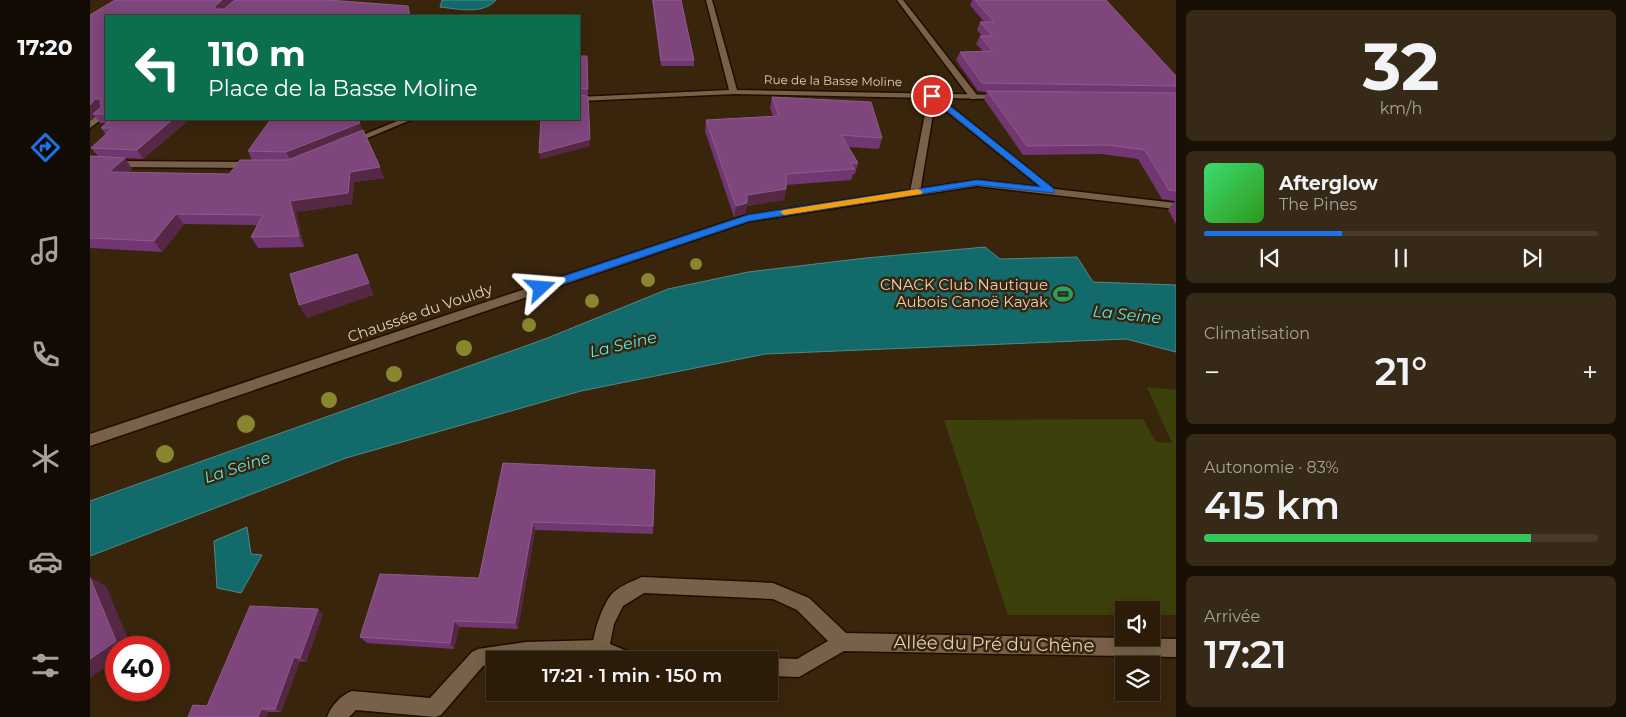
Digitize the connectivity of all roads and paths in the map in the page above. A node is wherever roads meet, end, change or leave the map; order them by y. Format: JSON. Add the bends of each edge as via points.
{"nodes":[{"id":1,"x":709,"y":0,"type":"edge"},
{"id":2,"x":900,"y":0,"type":"edge"},
{"id":3,"x":734,"y":92,"type":"junction"},
{"id":4,"x":932,"y":96,"type":"junction"},
{"id":5,"x":974,"y":97,"type":"junction"},
{"id":6,"x":1013,"y":97,"type":"edge"},
{"id":7,"x":580,"y":98,"type":"edge"},
{"id":8,"x":105,"y":113,"type":"edge"},
{"id":9,"x":407,"y":120,"type":"edge"},
{"id":10,"x":90,"y":125,"type":"edge"},
{"id":11,"x":337,"y":148,"type":"edge"},
{"id":12,"x":90,"y":161,"type":"edge"},
{"id":13,"x":263,"y":166,"type":"edge"},
{"id":14,"x":1051,"y":191,"type":"junction"},
{"id":15,"x":915,"y":192,"type":"junction"},
{"id":16,"x":1176,"y":206,"type":"edge"},
{"id":17,"x":90,"y":440,"type":"edge"},
{"id":18,"x":842,"y":642,"type":"junction"},
{"id":19,"x":1176,"y":648,"type":"edge"},
{"id":20,"x":600,"y":649,"type":"junction"},
{"id":21,"x":605,"y":651,"type":"edge"},
{"id":22,"x":778,"y":667,"type":"edge"},
{"id":23,"x":434,"y":713,"type":"edge"},
{"id":24,"x":336,"y":717,"type":"edge"}],
"edges":[{"from":1,"to":3,"type":"street"},
{"from":2,"to":5,"type":"street"},
{"from":3,"to":4,"type":"street","name":"Rue de la Basse Moline"},
{"from":3,"to":7,"type":"street","name":"Rue de la Basse Moline"},
{"from":4,"to":5,"type":"street","name":"Rue de la Basse Moline"},
{"from":4,"to":14,"type":"street"},
{"from":4,"to":15,"type":"street"},
{"from":5,"to":6,"type":"street","name":"Rue de la Basse Moline"},
{"from":8,"to":10,"type":"street"},
{"from":9,"to":11,"type":"street"},
{"from":12,"to":13,"type":"street"},
{"from":14,"to":15,"type":"street","name":"Chaussée du Vouldy","via":[[977,182]]},
{"from":14,"to":16,"type":"street","name":"Chaussée du Vouldy"},
{"from":15,"to":17,"type":"street","name":"Chaussée du Vouldy","via":[[748,218]]},
{"from":18,"to":19,"type":"street","name":"Allée du Pré du Chêne"},
{"from":18,"to":20,"type":"street","via":[[803,604],[773,591],[642,586],[617,600],[606,624]]},
{"from":18,"to":22,"type":"street","via":[[799,668]]},
{"from":20,"to":21,"type":"street"},
{"from":20,"to":23,"type":"street","via":[[526,651],[478,658]]},
{"from":23,"to":24,"type":"street","via":[[352,700]]}]}
